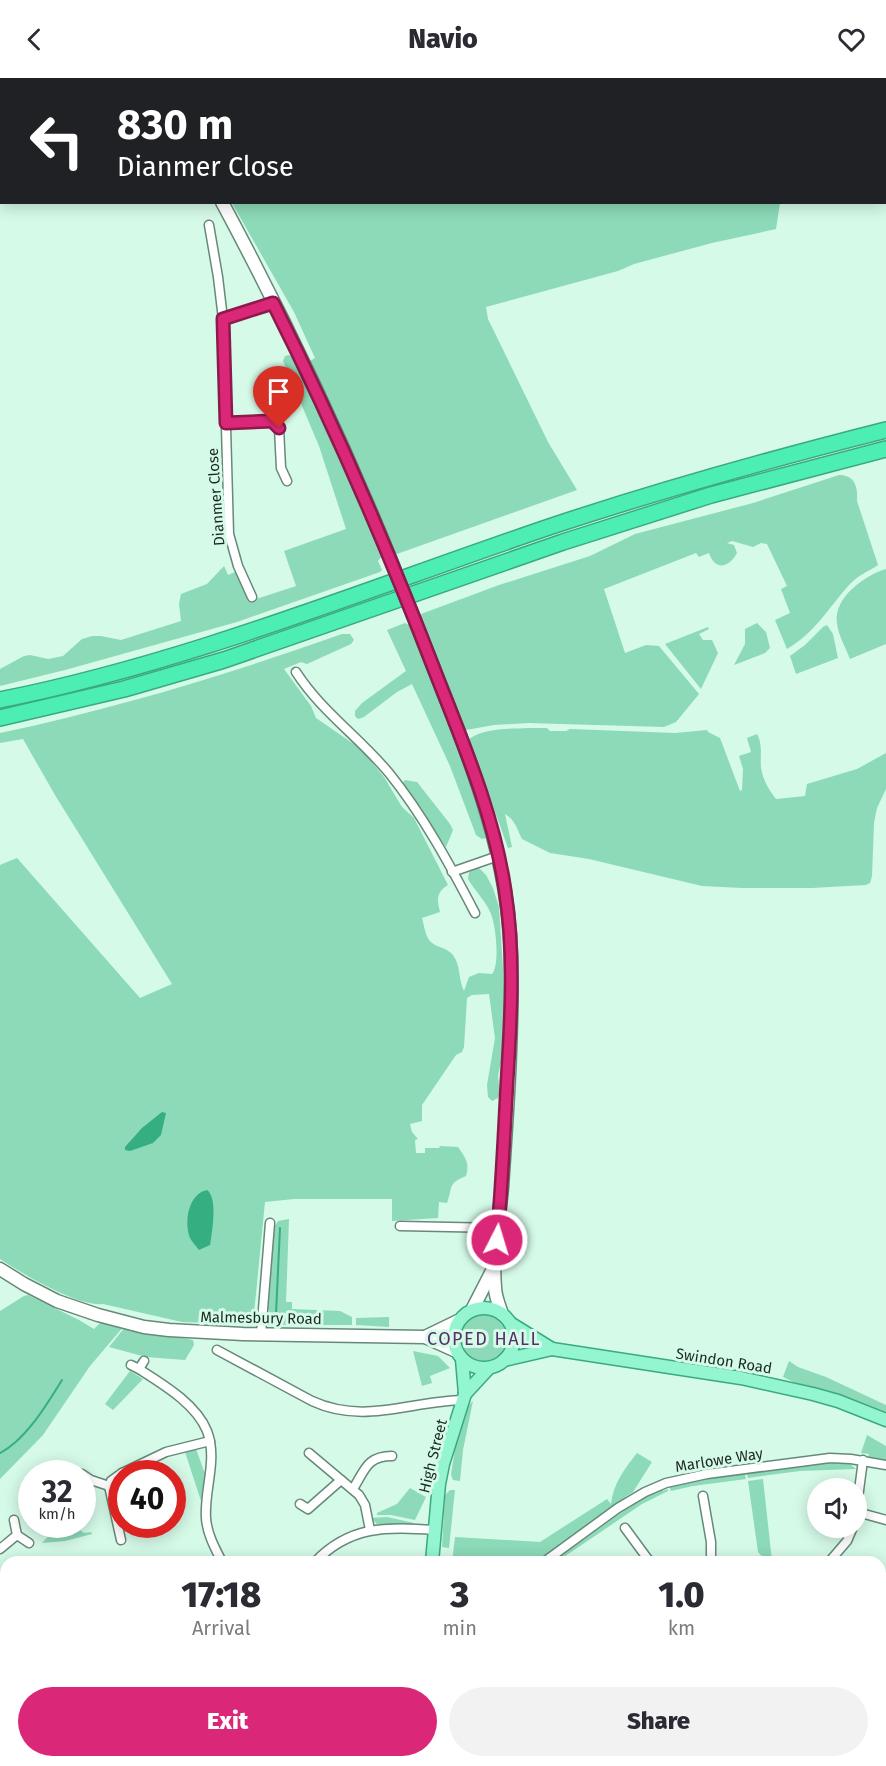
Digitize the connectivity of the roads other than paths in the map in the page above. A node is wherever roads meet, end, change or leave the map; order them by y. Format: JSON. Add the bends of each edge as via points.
{"nodes":[{"id":1,"x":223,"y":204,"type":"edge"},
{"id":2,"x":209,"y":225,"type":"dead end"},
{"id":3,"x":273,"y":303,"type":"junction"},
{"id":4,"x":223,"y":319,"type":"junction"},
{"id":5,"x":226,"y":423,"type":"junction"},
{"id":6,"x":886,"y":430,"type":"edge"},
{"id":7,"x":886,"y":449,"type":"edge"},
{"id":8,"x":287,"y":481,"type":"dead end"},
{"id":9,"x":252,"y":597,"type":"dead end"},
{"id":10,"x":296,"y":672,"type":"dead end"},
{"id":11,"x":0,"y":700,"type":"edge"},
{"id":12,"x":0,"y":718,"type":"edge"},
{"id":13,"x":498,"y":855,"type":"junction"},
{"id":14,"x":452,"y":872,"type":"junction"},
{"id":15,"x":475,"y":913,"type":"dead end"},
{"id":16,"x":270,"y":1222,"type":"dead end"},
{"id":17,"x":400,"y":1226,"type":"dead end"},
{"id":18,"x":498,"y":1228,"type":"junction"},
{"id":19,"x":495,"y":1265,"type":"junction"},
{"id":20,"x":0,"y":1269,"type":"edge"},
{"id":21,"x":472,"y":1310,"type":"junction"},
{"id":22,"x":506,"y":1318,"type":"junction"},
{"id":23,"x":458,"y":1321,"type":"junction"},
{"id":24,"x":261,"y":1334,"type":"junction"},
{"id":25,"x":425,"y":1337,"type":"junction"},
{"id":26,"x":552,"y":1349,"type":"junction"},
{"id":27,"x":217,"y":1350,"type":"dead end"},
{"id":28,"x":459,"y":1355,"type":"junction"},
{"id":29,"x":504,"y":1360,"type":"junction"},
{"id":30,"x":138,"y":1365,"type":"dead end"},
{"id":31,"x":489,"y":1368,"type":"junction"},
{"id":32,"x":464,"y":1397,"type":"junction"},
{"id":33,"x":886,"y":1420,"type":"edge"},
{"id":34,"x":210,"y":1441,"type":"junction"},
{"id":35,"x":309,"y":1453,"type":"dead end"},
{"id":36,"x":392,"y":1456,"type":"dead end"},
{"id":37,"x":149,"y":1460,"type":"edge"},
{"id":38,"x":863,"y":1460,"type":"junction"},
{"id":39,"x":886,"y":1465,"type":"edge"},
{"id":40,"x":861,"y":1478,"type":"edge"},
{"id":41,"x":341,"y":1480,"type":"junction"},
{"id":42,"x":353,"y":1489,"type":"junction"},
{"id":43,"x":704,"y":1496,"type":"dead end"},
{"id":44,"x":300,"y":1504,"type":"dead end"},
{"id":45,"x":867,"y":1515,"type":"edge"},
{"id":46,"x":14,"y":1520,"type":"dead end"},
{"id":47,"x":886,"y":1520,"type":"edge"},
{"id":48,"x":625,"y":1528,"type":"dead end"},
{"id":49,"x":370,"y":1530,"type":"junction"},
{"id":50,"x":434,"y":1530,"type":"junction"},
{"id":51,"x":17,"y":1534,"type":"junction"},
{"id":52,"x":848,"y":1538,"type":"edge"},
{"id":53,"x":29,"y":1543,"type":"dead end"},
{"id":54,"x":0,"y":1549,"type":"edge"},
{"id":55,"x":219,"y":1556,"type":"edge"},
{"id":56,"x":321,"y":1556,"type":"edge"},
{"id":57,"x":432,"y":1556,"type":"edge"},
{"id":58,"x":553,"y":1556,"type":"edge"},
{"id":59,"x":646,"y":1556,"type":"edge"},
{"id":60,"x":711,"y":1556,"type":"edge"},
{"id":61,"x":834,"y":1556,"type":"edge"}],
"edges":[{"from":1,"to":3,"type":"street"},
{"from":2,"to":4,"type":"street","name":"Dianmer Close"},
{"from":3,"to":4,"type":"street"},
{"from":3,"to":13,"type":"street","bridge":true,"via":[[343,446],[388,553],[465,749]]},
{"from":4,"to":5,"type":"street","name":"Dianmer Close"},
{"from":5,"to":8,"type":"street","via":[[276,423],[281,468]]},
{"from":5,"to":9,"type":"street","name":"Dianmer Close","via":[[229,534]]},
{"from":6,"to":11,"type":"highway","via":[[609,507],[225,641],[54,690]]},
{"from":7,"to":12,"type":"highway","via":[[711,495],[573,538],[224,660],[124,689]]},
{"from":10,"to":14,"type":"street","via":[[316,700],[390,774]]},
{"from":13,"to":14,"type":"street"},
{"from":13,"to":18,"type":"street","via":[[511,960]]},
{"from":14,"to":15,"type":"street"},
{"from":16,"to":24,"type":"street"},
{"from":17,"to":18,"type":"street"},
{"from":18,"to":19,"type":"street"},
{"from":19,"to":21,"type":"street"},
{"from":19,"to":22,"type":"street","via":[[495,1289]]},
{"from":20,"to":24,"type":"street","name":"Malmesbury Road","via":[[37,1292],[98,1316],[161,1329]]},
{"from":21,"to":22,"type":"main road","via":[[488,1308]]},
{"from":21,"to":23,"type":"main road"},
{"from":22,"to":26,"type":"main road","name":"Swindon Road"},
{"from":22,"to":29,"type":"main road","via":[[514,1342]]},
{"from":23,"to":25,"type":"street"},
{"from":23,"to":28,"type":"main road","via":[[453,1335]]},
{"from":24,"to":25,"type":"street","name":"Malmesbury Road"},
{"from":25,"to":28,"type":"street"},
{"from":26,"to":29,"type":"main road","name":"Swindon Road"},
{"from":26,"to":33,"type":"main road","name":"Swindon Road","via":[[774,1384],[838,1401]]},
{"from":27,"to":32,"type":"street","via":[[318,1404],[348,1412],[379,1412]]},
{"from":28,"to":31,"type":"main road","via":[[474,1367]]},
{"from":28,"to":32,"type":"main road","name":"High Street"},
{"from":29,"to":31,"type":"main road"},
{"from":30,"to":34,"type":"street","via":[[186,1404],[199,1418]]},
{"from":31,"to":32,"type":"main road","name":"High Street"},
{"from":32,"to":50,"type":"main road","name":"High Street","via":[[439,1484]]},
{"from":34,"to":37,"type":"street"},
{"from":34,"to":55,"type":"street","via":[[206,1519]]},
{"from":35,"to":41,"type":"street"},
{"from":36,"to":42,"type":"street","via":[[371,1461]]},
{"from":38,"to":39,"type":"street","name":"Marlowe Way"},
{"from":38,"to":40,"type":"street"},
{"from":38,"to":58,"type":"street","name":"Marlowe Way","via":[[830,1458],[677,1479],[637,1497]]},
{"from":41,"to":42,"type":"street"},
{"from":41,"to":44,"type":"street","via":[[308,1509]]},
{"from":42,"to":49,"type":"street","via":[[365,1505]]},
{"from":43,"to":60,"type":"street"},
{"from":45,"to":47,"type":"street"},
{"from":46,"to":51,"type":"street"},
{"from":48,"to":59,"type":"street"},
{"from":49,"to":50,"type":"street"},
{"from":49,"to":56,"type":"street","via":[[344,1539]]},
{"from":50,"to":57,"type":"main road","name":"High Street"},
{"from":51,"to":53,"type":"street"},
{"from":51,"to":54,"type":"street"},
{"from":52,"to":61,"type":"street"}]}
